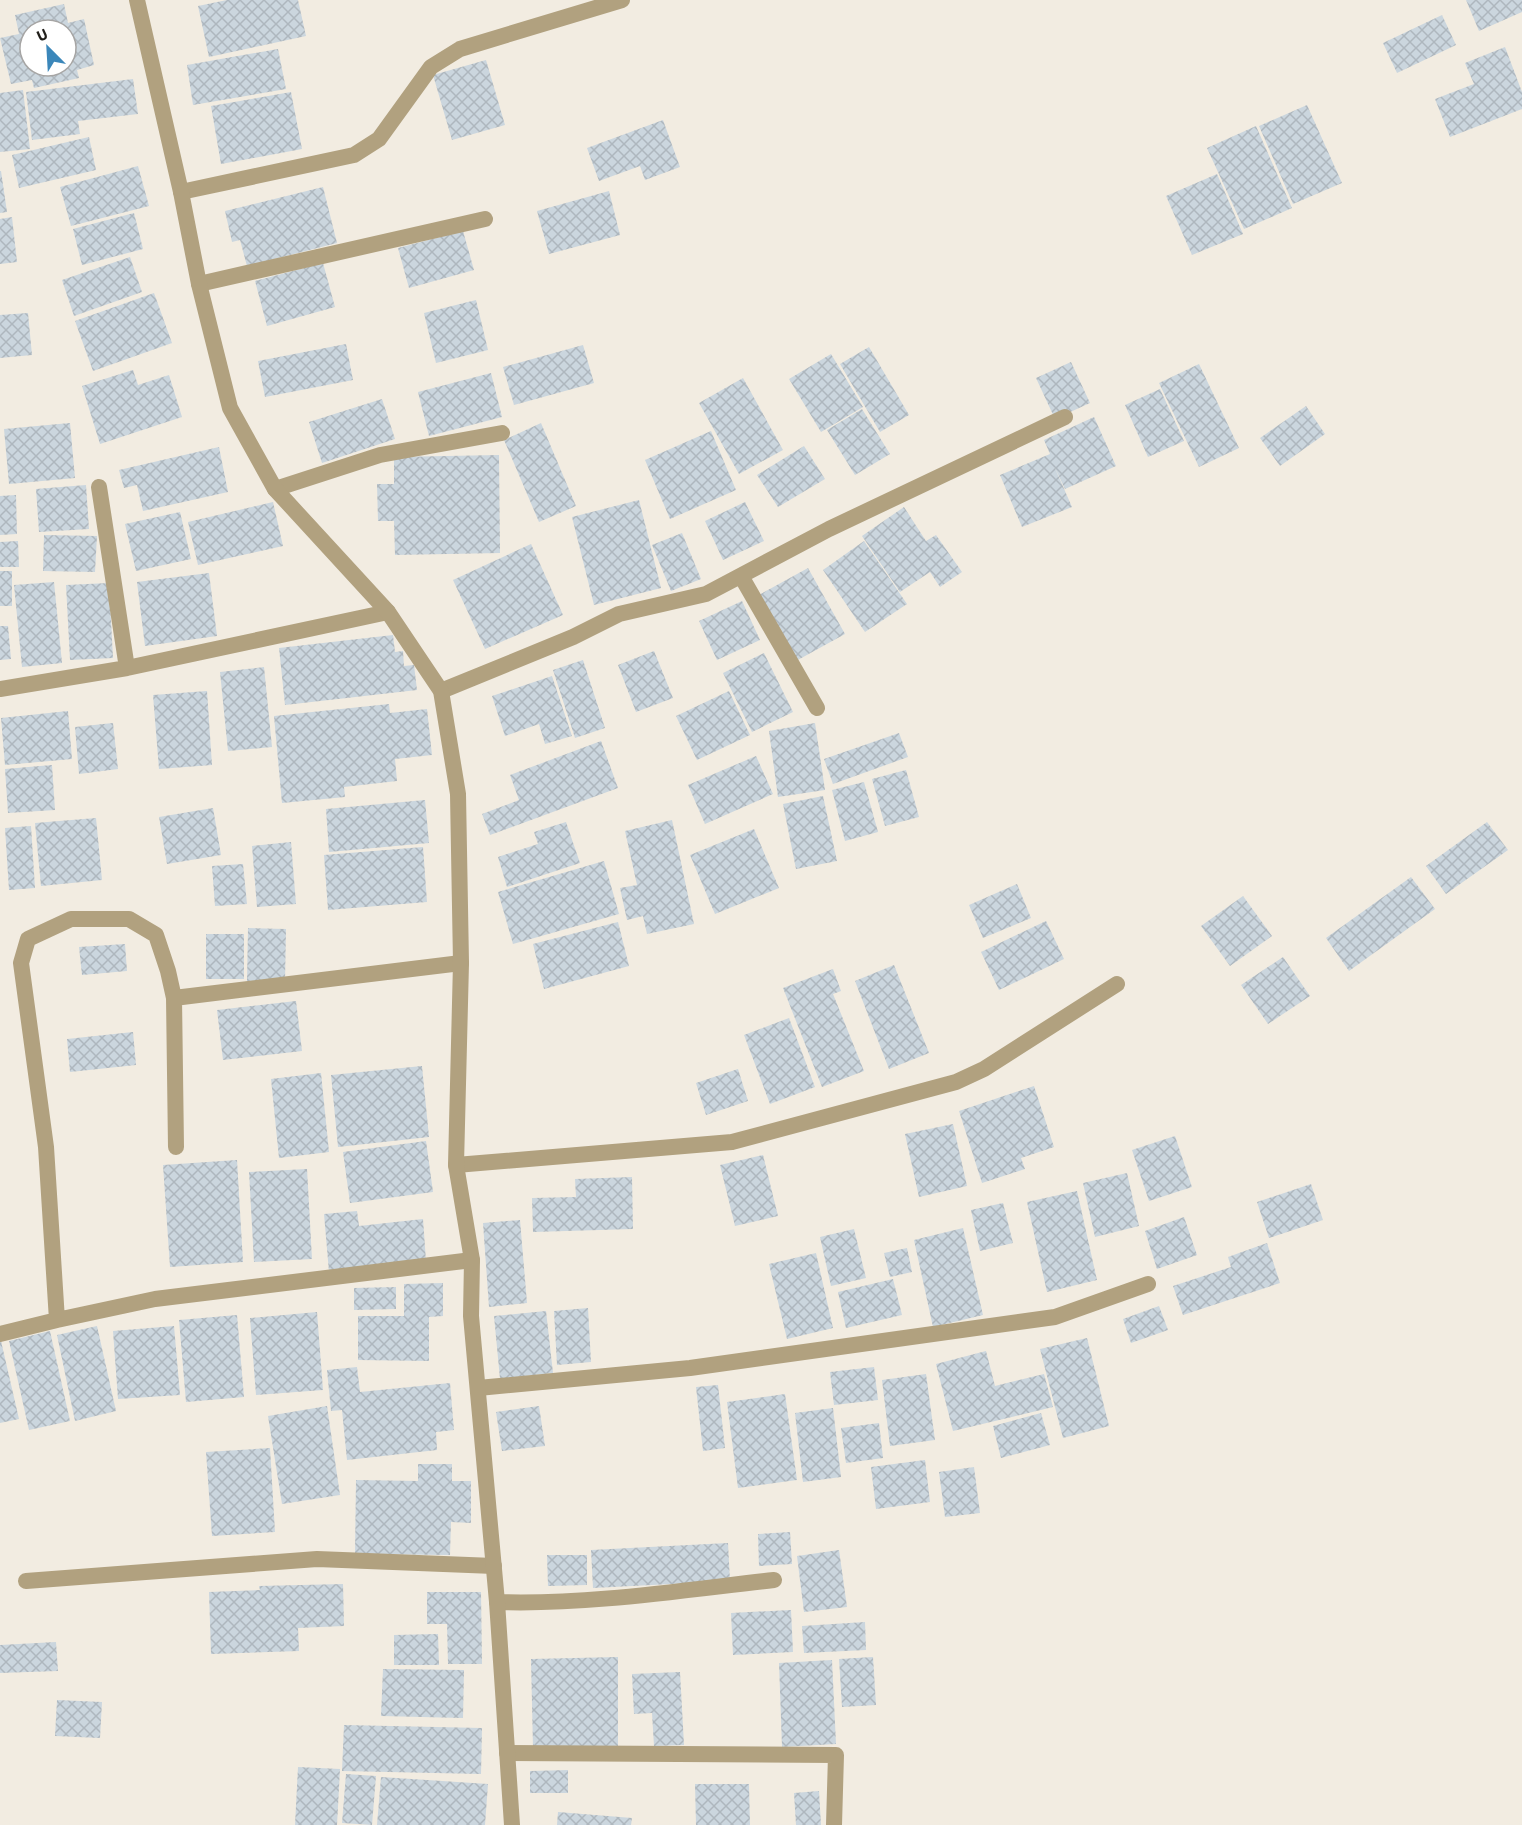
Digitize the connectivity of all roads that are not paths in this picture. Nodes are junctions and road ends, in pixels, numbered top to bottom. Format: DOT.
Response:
graph roads {
  1 [pos="137,0"];
  2 [pos="622,0"];
  3 [pos="181,192"];
  4 [pos="485,219"];
  5 [pos="199,284"];
  6 [pos="1065,417"];
  7 [pos="502,433"];
  8 [pos="99,487"];
  9 [pos="275,489"];
  10 [pos="741,576"];
  11 [pos="388,612"];
  12 [pos="127,668"];
  13 [pos="0,689"];
  14 [pos="441,691"];
  15 [pos="817,708"];
  16 [pos="461,963"];
  17 [pos="1117,984"];
  18 [pos="174,998"];
  19 [pos="176,1147"];
  20 [pos="456,1165"];
  21 [pos="471,1260"];
  22 [pos="1148,1284"];
  23 [pos="57,1320"];
  24 [pos="0,1334"];
  25 [pos="478,1388"];
  26 [pos="494,1566"];
  27 [pos="774,1580"];
  28 [pos="26,1581"];
  29 [pos="497,1602"];
  30 [pos="507,1754"];
  31 [pos="512,1825"];
  32 [pos="834,1825"];
  1 -- 3 [label="street"];
  2 -- 3 [label="street"];
  3 -- 5 [label="street"];
  4 -- 5 [label="street"];
  5 -- 9 [label="street"];
  6 -- 10 [label="street"];
  7 -- 9 [label="street"];
  8 -- 12 [label="street"];
  9 -- 11 [label="street"];
  10 -- 14 [label="street"];
  10 -- 15 [label="street"];
  11 -- 12 [label="street"];
  11 -- 14 [label="street"];
  12 -- 13 [label="street"];
  14 -- 16 [label="street"];
  16 -- 18 [label="street"];
  16 -- 20 [label="street"];
  17 -- 20 [label="street"];
  18 -- 19 [label="street"];
  18 -- 23 [label="street"];
  20 -- 21 [label="street"];
  21 -- 23 [label="street"];
  21 -- 25 [label="street"];
  22 -- 25 [label="street"];
  23 -- 24 [label="street"];
  25 -- 26 [label="street"];
  26 -- 28 [label="street"];
  26 -- 29 [label="street"];
  27 -- 29 [label="street"];
  29 -- 30 [label="street"];
  30 -- 31 [label="street"];
  30 -- 32 [label="street"];
}
